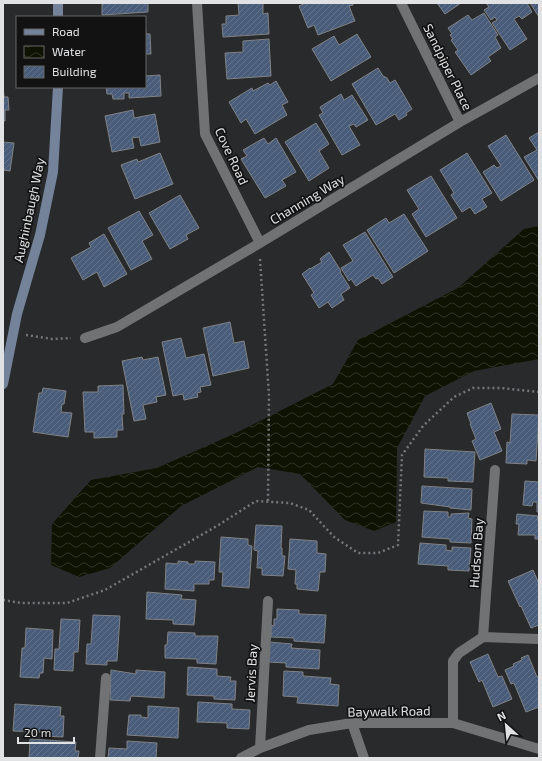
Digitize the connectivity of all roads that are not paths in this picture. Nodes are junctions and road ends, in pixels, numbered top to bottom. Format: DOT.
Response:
graph roads {
  1 [pos="58,3"];
  2 [pos="197,3"];
  3 [pos="401,3"];
  4 [pos="58,16"];
  5 [pos="539,78"];
  6 [pos="58,88"];
  7 [pos="460,122"];
  8 [pos="260,243"];
  9 [pos="85,338"];
  10 [pos="3,384"];
  11 [pos="496,470"];
  12 [pos="268,600"];
  13 [pos="483,637"];
  14 [pos="539,639"];
  15 [pos="106,678"];
  16 [pos="352,723"];
  17 [pos="453,723"];
  18 [pos="260,748"];
  19 [pos="539,749"];
  20 [pos="100,758"];
  21 [pos="241,758"];
  22 [pos="364,758"];
  1 -- 4 [label="main road"];
  2 -- 8 [label="street, Cove Road"];
  3 -- 7 [label="street, Sandpiper Place"];
  5 -- 7 [label="street, Channing Way"];
  6 -- 10 [label="main road, Aughinbaugh Way"];
  7 -- 8 [label="street, Channing Way"];
  8 -- 9 [label="street, Channing Way"];
  11 -- 13 [label="street, Hudson Bay"];
  12 -- 18 [label="street, Jervis Bay"];
  13 -- 14 [label="street"];
  13 -- 17 [label="street"];
  15 -- 20 [label="street"];
  16 -- 17 [label="street, Baywalk Road"];
  16 -- 18 [label="street, Baywalk Road"];
  16 -- 22 [label="street"];
  17 -- 19 [label="street, Baywalk Road"];
  18 -- 21 [label="street, Baywalk Road"];
}
